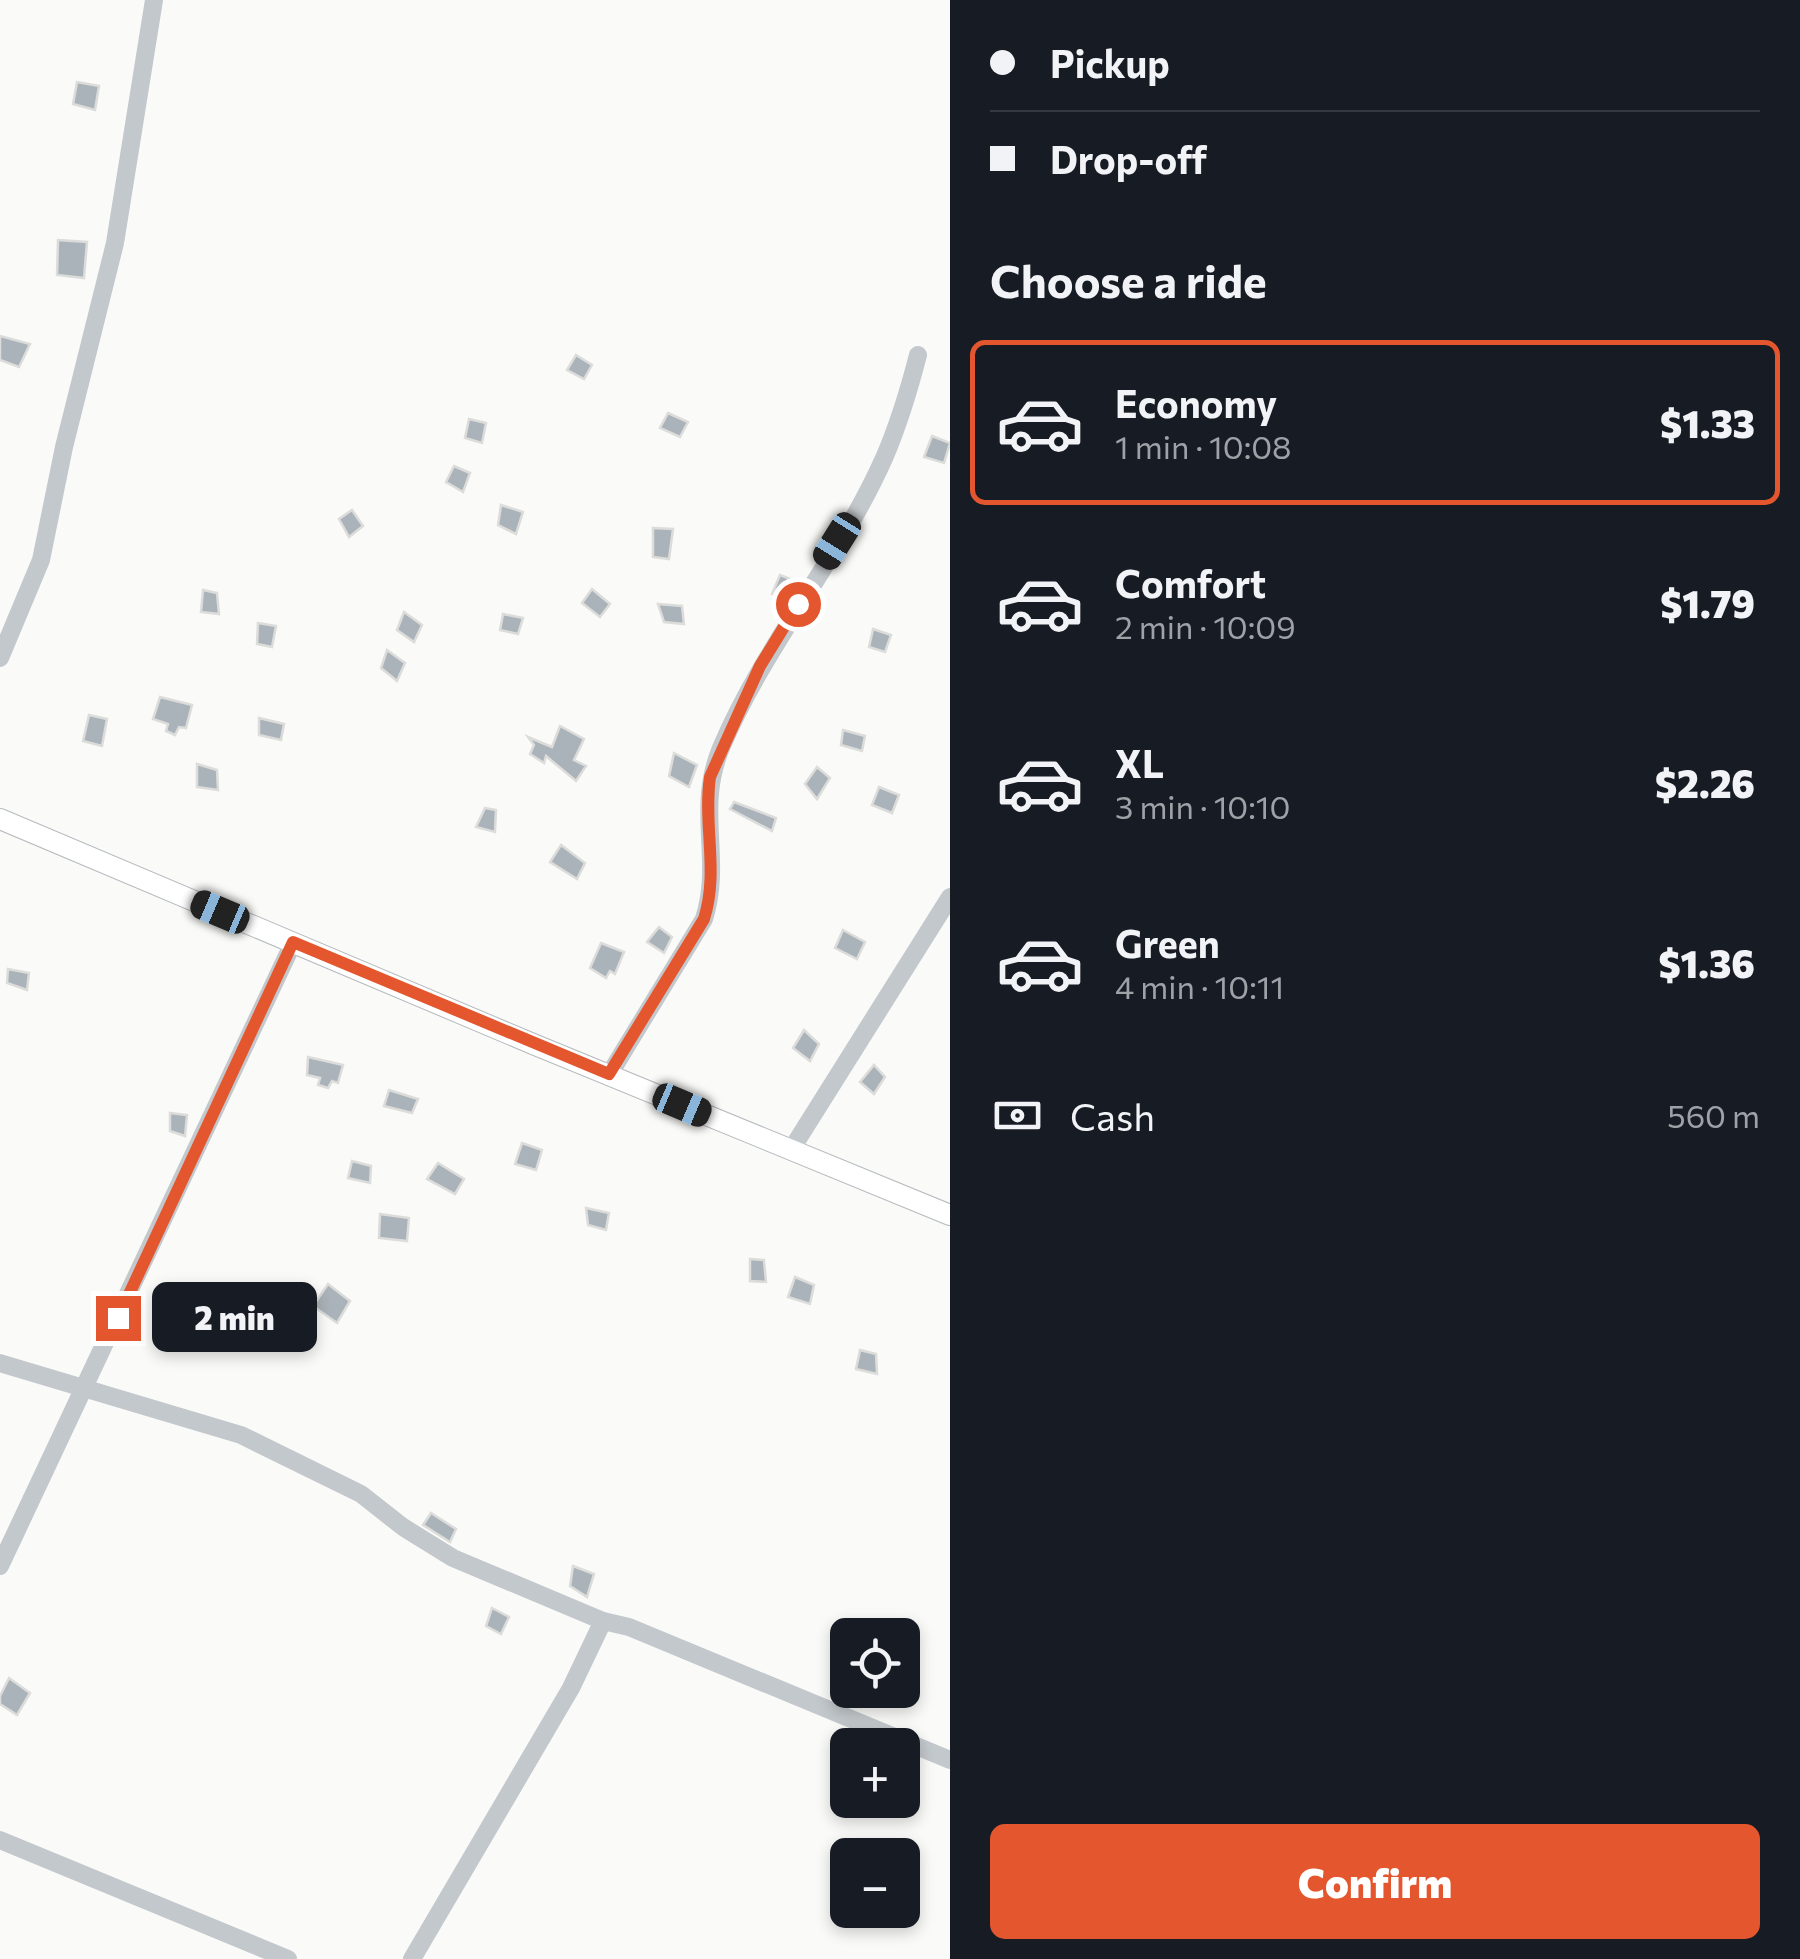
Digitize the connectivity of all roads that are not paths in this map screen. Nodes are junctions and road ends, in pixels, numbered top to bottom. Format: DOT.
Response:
graph roads {
  1 [pos="154,0"];
  2 [pos="918,355"];
  3 [pos="0,658"];
  4 [pos="0,819"];
  5 [pos="950,896"];
  6 [pos="293,942"];
  7 [pos="609,1074"];
  8 [pos="791,1150"];
  9 [pos="950,1215"];
  10 [pos="0,1364"];
  11 [pos="86,1387"];
  12 [pos="0,1566"];
  13 [pos="603,1621"];
  14 [pos="950,1760"];
  15 [pos="0,1840"];
  16 [pos="288,1959"];
  17 [pos="412,1959"];
  1 -- 3 [label="street"];
  2 -- 7 [label="street"];
  4 -- 6 [label="main road"];
  5 -- 8 [label="street"];
  6 -- 7 [label="main road"];
  6 -- 11 [label="street"];
  7 -- 8 [label="main road"];
  8 -- 9 [label="main road"];
  10 -- 11 [label="street"];
  11 -- 12 [label="street"];
  11 -- 13 [label="street"];
  13 -- 14 [label="street"];
  13 -- 17 [label="street"];
  15 -- 16 [label="street"];
}
